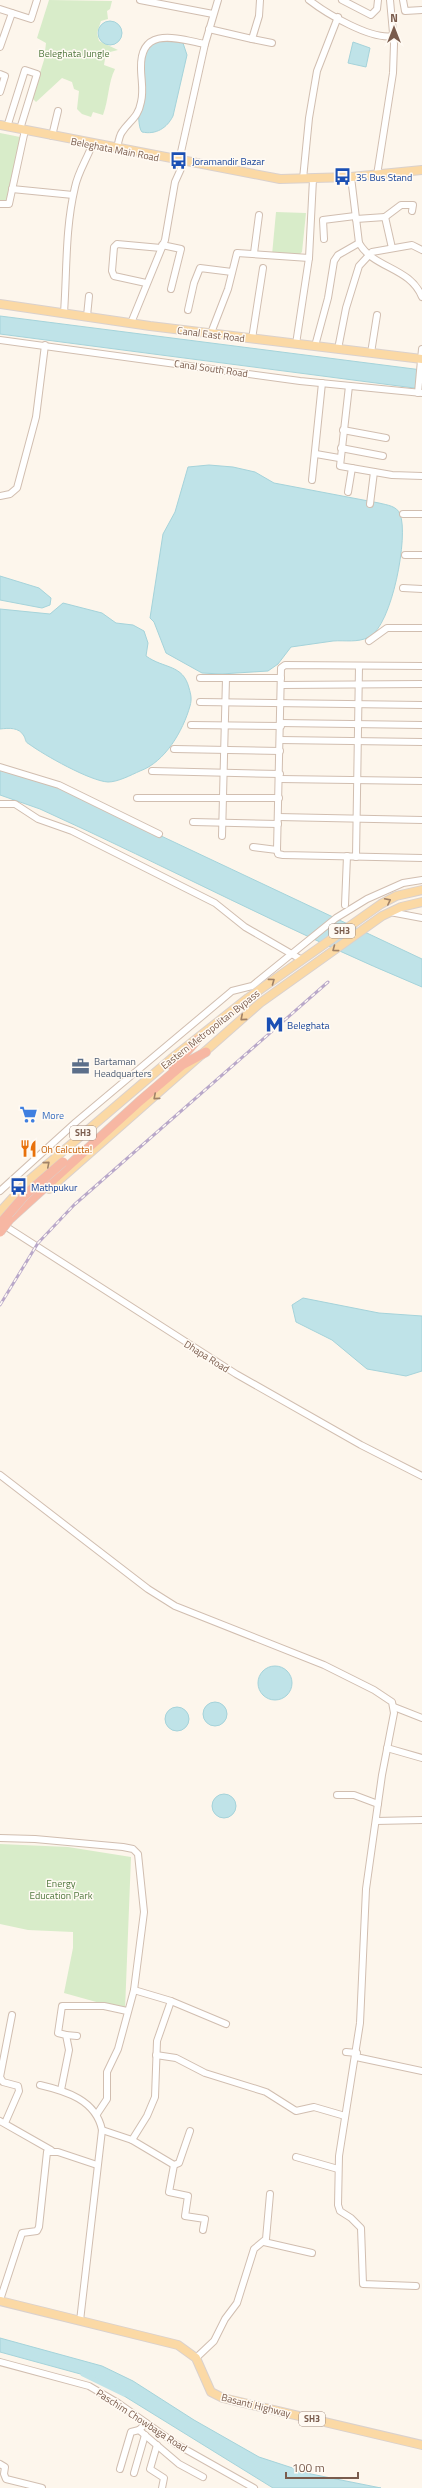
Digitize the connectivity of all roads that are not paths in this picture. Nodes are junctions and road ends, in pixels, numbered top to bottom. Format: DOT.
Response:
graph roads {
  1 [pos="37,0"];
  2 [pos="140,0"];
  3 [pos="218,0"];
  4 [pos="260,0"];
  5 [pos="342,0"];
  6 [pos="378,0"];
  7 [pos="390,0"];
  8 [pos="403,0"];
  9 [pos="312,1"];
  10 [pos="0,9"];
  11 [pos="422,10"];
  12 [pos="12,13"];
  13 [pos="213,14"];
  14 [pos="338,17"];
  15 [pos="209,29"];
  16 [pos="393,36"];
  17 [pos="252,39"];
  18 [pos="272,43"];
  19 [pos="205,44"];
  20 [pos="0,47"];
  21 [pos="4,74"];
  22 [pos="0,92"];
  23 [pos="58,111"];
  24 [pos="4,126"];
  25 [pos="22,130"];
  26 [pos="52,136"];
  27 [pos="92,145"];
  28 [pos="117,149"];
  29 [pos="181,161"];
  30 [pos="422,170"];
  31 [pos="377,175"];
  32 [pos="351,177"];
  33 [pos="303,179"];
  34 [pos="313,179"];
  35 [pos="12,189"];
  36 [pos="73,194"];
  37 [pos="0,204"];
  38 [pos="412,211"];
  39 [pos="259,215"];
  40 [pos="355,217"];
  41 [pos="385,217"];
  42 [pos="324,239"];
  43 [pos="359,243"];
  44 [pos="162,246"];
  45 [pos="392,248"];
  46 [pos="422,250"];
  47 [pos="254,253"];
  48 [pos="368,255"];
  49 [pos="309,258"];
  50 [pos="263,268"];
  51 [pos="232,272"];
  52 [pos="146,283"];
  53 [pos="170,290"];
  54 [pos="89,296"];
  55 [pos="422,297"];
  56 [pos="0,304"];
  57 [pos="188,310"];
  58 [pos="64,313"];
  59 [pos="377,315"];
  60 [pos="87,316"];
  61 [pos="131,323"];
  62 [pos="211,333"];
  63 [pos="252,339"];
  64 [pos="0,340"];
  65 [pos="296,344"];
  66 [pos="45,345"];
  67 [pos="315,346"];
  68 [pos="338,348"];
  69 [pos="422,349"];
  70 [pos="371,353"];
  71 [pos="421,360"];
  72 [pos="322,383"];
  73 [pos="349,386"];
  74 [pos="420,392"];
  75 [pos="343,430"];
  76 [pos="386,438"];
  77 [pos="341,448"];
  78 [pos="316,454"];
  79 [pos="383,456"];
  80 [pos="339,458"];
  81 [pos="352,468"];
  82 [pos="374,472"];
  83 [pos="422,476"];
  84 [pos="312,480"];
  85 [pos="348,492"];
  86 [pos="0,496"];
  87 [pos="370,504"];
  88 [pos="404,514"];
  89 [pos="422,514"];
  90 [pos="405,555"];
  91 [pos="422,555"];
  92 [pos="403,588"];
  93 [pos="422,588"];
  94 [pos="422,628"];
  95 [pos="369,641"];
  96 [pos="359,666"];
  97 [pos="422,666"];
  98 [pos="200,678"];
  99 [pos="226,678"];
  100 [pos="281,681"];
  101 [pos="359,684"];
  102 [pos="422,684"];
  103 [pos="200,702"];
  104 [pos="225,702"];
  105 [pos="280,703"];
  106 [pos="359,704"];
  107 [pos="422,705"];
  108 [pos="358,723"];
  109 [pos="281,724"];
  110 [pos="191,725"];
  111 [pos="225,725"];
  112 [pos="422,725"];
  113 [pos="280,740"];
  114 [pos="358,742"];
  115 [pos="422,742"];
  116 [pos="174,750"];
  117 [pos="224,750"];
  118 [pos="280,751"];
  119 [pos="0,767"];
  120 [pos="152,771"];
  121 [pos="224,774"];
  122 [pos="280,777"];
  123 [pos="357,780"];
  124 [pos="422,781"];
  125 [pos="223,797"];
  126 [pos="136,798"];
  127 [pos="279,798"];
  128 [pos="0,804"];
  129 [pos="356,818"];
  130 [pos="422,820"];
  131 [pos="278,821"];
  132 [pos="193,822"];
  133 [pos="222,822"];
  134 [pos="159,834"];
  135 [pos="222,836"];
  136 [pos="253,847"];
  137 [pos="277,850"];
  138 [pos="347,856"];
  139 [pos="356,857"];
  140 [pos="422,858"];
  141 [pos="422,880"];
  142 [pos="422,890"];
  143 [pos="422,902"];
  144 [pos="345,905"];
  145 [pos="388,912"];
  146 [pos="422,918"];
  147 [pos="292,955"];
  148 [pos="302,960"];
  149 [pos="197,1040"];
  150 [pos="206,1052"];
  151 [pos="67,1162"];
  152 [pos="0,1191"];
  153 [pos="0,1212"];
  154 [pos="2,1227"];
  155 [pos="0,1237"];
  156 [pos="0,1475"];
  157 [pos="422,1476"];
  158 [pos="394,1707"];
  159 [pos="422,1718"];
  160 [pos="386,1748"];
  161 [pos="422,1758"];
  162 [pos="337,1795"];
  163 [pos="378,1804"];
  164 [pos="422,1820"];
  165 [pos="376,1821"];
  166 [pos="0,1838"];
  167 [pos="134,1990"];
  168 [pos="171,2001"];
  169 [pos="127,2011"];
  170 [pos="12,2015"];
  171 [pos="226,2024"];
  172 [pos="66,2035"];
  173 [pos="77,2036"];
  174 [pos="346,2052"];
  175 [pos="156,2055"];
  176 [pos="356,2055"];
  177 [pos="422,2071"];
  178 [pos="40,2085"];
  179 [pos="61,2090"];
  180 [pos="97,2114"];
  181 [pos="345,2116"];
  182 [pos="3,2122"];
  183 [pos="102,2130"];
  184 [pos="190,2131"];
  185 [pos="132,2140"];
  186 [pos="51,2150"];
  187 [pos="296,2157"];
  188 [pos="97,2165"];
  189 [pos="174,2166"];
  190 [pos="338,2169"];
  191 [pos="270,2194"];
  192 [pos="203,2230"];
  193 [pos="264,2242"];
  194 [pos="312,2253"];
  195 [pos="416,2286"];
  196 [pos="0,2301"];
  197 [pos="80,2320"];
  198 [pos="196,2358"];
  199 [pos="0,2362"];
  200 [pos="146,2423"];
  201 [pos="138,2430"];
  202 [pos="145,2435"];
  203 [pos="156,2445"];
  204 [pos="422,2445"];
  205 [pos="0,2464"];
  206 [pos="120,2469"];
  207 [pos="134,2473"];
  208 [pos="203,2477"];
  209 [pos="26,2486"];
  210 [pos="42,2488"];
  211 [pos="162,2488"];
  212 [pos="254,2488"];
  1 -- 12 [label="street"];
  2 -- 13 [label="street"];
  3 -- 13 [label="street"];
  4 -- 17 [label="street"];
  5 -- 6 [label="street"];
  7 -- 16 [label="street"];
  8 -- 11 [label="street"];
  9 -- 14 [label="street"];
  10 -- 12 [label="street"];
  12 -- 20 [label="street"];
  13 -- 15 [label="street"];
  14 -- 16 [label="street"];
  14 -- 33 [label="street"];
  15 -- 17 [label="street"];
  15 -- 19 [label="street"];
  16 -- 31 [label="street"];
  17 -- 18 [label="street"];
  19 -- 28 [label="street"];
  19 -- 29 [label="street"];
  21 -- 22 [label="street"];
  23 -- 26 [label="street"];
  24 -- 25 [label="main road, Beleghata Main Road"];
  24 -- 25 [label="street"];
  25 -- 26 [label="main road, Beleghata Main Road"];
  25 -- 35 [label="street"];
  26 -- 27 [label="main road, Beleghata Main Road"];
  27 -- 28 [label="main road, Beleghata Main Road"];
  27 -- 36 [label="street"];
  28 -- 29 [label="main road, Beleghata Main Road"];
  29 -- 33 [label="main road, Beleghata Main Road"];
  29 -- 44 [label="street"];
  30 -- 31 [label="main road, Beleghata Main Road"];
  31 -- 32 [label="main road, Beleghata Main Road"];
  32 -- 34 [label="main road, Beleghata Main Road"];
  32 -- 40 [label="street"];
  33 -- 34 [label="main road, Beleghata Main Road"];
  34 -- 49 [label="street"];
  35 -- 36 [label="street"];
  35 -- 37 [label="street"];
  36 -- 58 [label="street"];
  38 -- 41 [label="street"];
  39 -- 47 [label="street"];
  40 -- 41 [label="street"];
  40 -- 42 [label="street"];
  40 -- 43 [label="street"];
  41 -- 45 [label="street"];
  43 -- 48 [label="street"];
  43 -- 67 [label="street"];
  44 -- 52 [label="street"];
  44 -- 52 [label="street"];
  44 -- 53 [label="street"];
  45 -- 46 [label="street"];
  45 -- 48 [label="street"];
  47 -- 49 [label="street"];
  47 -- 51 [label="street"];
  48 -- 55 [label="street"];
  48 -- 68 [label="street"];
  49 -- 65 [label="street"];
  50 -- 63 [label="street"];
  51 -- 57 [label="street"];
  51 -- 62 [label="street"];
  52 -- 61 [label="street"];
  54 -- 60 [label="street"];
  56 -- 58 [label="main road, Canal East Road"];
  58 -- 60 [label="main road, Canal East Road"];
  59 -- 70 [label="street"];
  60 -- 61 [label="main road, Canal East Road"];
  61 -- 62 [label="main road, Canal East Road"];
  62 -- 63 [label="main road, Canal East Road"];
  63 -- 65 [label="main road, Canal East Road"];
  64 -- 66 [label="street, Canal South Road"];
  65 -- 67 [label="main road, Canal East Road"];
  66 -- 72 [label="street, Canal South Road"];
  66 -- 86 [label="street"];
  67 -- 68 [label="main road, Canal East Road"];
  68 -- 70 [label="main road, Canal East Road"];
  69 -- 71 [label="street"];
  70 -- 71 [label="main road, Canal East Road"];
  71 -- 74 [label="street"];
  72 -- 73 [label="street, Canal South Road"];
  72 -- 78 [label="street"];
  73 -- 74 [label="street, Canal South Road"];
  73 -- 75 [label="street"];
  75 -- 76 [label="street"];
  75 -- 77 [label="street"];
  77 -- 79 [label="street"];
  77 -- 80 [label="street"];
  78 -- 80 [label="street"];
  78 -- 84 [label="street"];
  80 -- 81 [label="street"];
  81 -- 82 [label="street"];
  81 -- 85 [label="street"];
  82 -- 83 [label="street"];
  82 -- 87 [label="street"];
  88 -- 89 [label="street"];
  90 -- 91 [label="street"];
  92 -- 93 [label="street"];
  94 -- 95 [label="street"];
  96 -- 97 [label="street"];
  96 -- 100 [label="street"];
  96 -- 101 [label="street"];
  98 -- 99 [label="street"];
  99 -- 100 [label="street"];
  99 -- 104 [label="street"];
  100 -- 101 [label="street"];
  100 -- 105 [label="street"];
  101 -- 102 [label="street"];
  101 -- 106 [label="street"];
  103 -- 104 [label="street"];
  104 -- 105 [label="street"];
  104 -- 111 [label="street"];
  105 -- 106 [label="street"];
  105 -- 109 [label="street"];
  106 -- 107 [label="street"];
  106 -- 108 [label="street"];
  108 -- 109 [label="street"];
  108 -- 112 [label="street"];
  108 -- 114 [label="street"];
  109 -- 111 [label="street"];
  109 -- 113 [label="street"];
  110 -- 111 [label="street"];
  111 -- 117 [label="street"];
  113 -- 114 [label="street"];
  113 -- 118 [label="street"];
  114 -- 115 [label="street"];
  114 -- 123 [label="street"];
  116 -- 117 [label="street"];
  117 -- 118 [label="street"];
  117 -- 121 [label="street"];
  118 -- 122 [label="street"];
  119 -- 134 [label="street"];
  120 -- 121 [label="street"];
  121 -- 122 [label="street"];
  121 -- 125 [label="street"];
  122 -- 123 [label="street"];
  122 -- 127 [label="street"];
  123 -- 124 [label="street"];
  123 -- 129 [label="street"];
  125 -- 126 [label="street"];
  125 -- 127 [label="street"];
  125 -- 133 [label="street"];
  127 -- 131 [label="street"];
  128 -- 147 [label="street"];
  129 -- 130 [label="street"];
  129 -- 131 [label="street"];
  129 -- 139 [label="street"];
  131 -- 133 [label="street"];
  131 -- 137 [label="street"];
  132 -- 133 [label="street"];
  133 -- 135 [label="street"];
  136 -- 137 [label="street"];
  137 -- 138 [label="street"];
  138 -- 139 [label="street"];
  138 -- 144 [label="street"];
  139 -- 140 [label="street"];
  141 -- 147 [label="street"];
  148 -- 142 [label="main road, Eastern Metropolitan Bypass / SH3, one-way"];
  143 -- 145 [label="main road, SH3"];
  145 -- 146 [label="street"];
  145 -- 150 [label="main road, Eastern Metropolitan Bypass / SH3, one-way"];
  147 -- 148 [label="street"];
  147 -- 152 [label="street"];
  149 -- 148 [label="main road, Eastern Metropolitan Bypass / SH3, one-way"];
  149 -- 151 [label="highway"];
  153 -- 149 [label="main road, Eastern Metropolitan Bypass / SH3, one-way"];
  150 -- 151 [label="highway"];
  150 -- 154 [label="main road, Eastern Metropolitan Bypass / SH3, one-way"];
  151 -- 154 [label="highway, bridge"];
  153 -- 154 [label="street"];
  154 -- 155 [label="main road, SH3"];
  154 -- 157 [label="street, Dhapa Road"];
  156 -- 158 [label="street"];
  158 -- 159 [label="street"];
  158 -- 160 [label="street"];
  160 -- 161 [label="street"];
  160 -- 163 [label="street"];
  162 -- 163 [label="street"];
  163 -- 165 [label="street"];
  164 -- 165 [label="street"];
  165 -- 176 [label="street"];
  166 -- 167 [label="street"];
  167 -- 168 [label="street"];
  167 -- 169 [label="street"];
  168 -- 171 [label="street"];
  168 -- 175 [label="street"];
  169 -- 172 [label="street"];
  169 -- 180 [label="street"];
  170 -- 182 [label="street"];
  172 -- 173 [label="street"];
  172 -- 179 [label="street"];
  174 -- 176 [label="street"];
  175 -- 181 [label="street"];
  175 -- 185 [label="street"];
  176 -- 177 [label="street"];
  176 -- 181 [label="street"];
  178 -- 179 [label="street"];
  179 -- 180 [label="street"];
  180 -- 183 [label="street"];
  181 -- 190 [label="street"];
  182 -- 186 [label="street"];
  183 -- 185 [label="street"];
  183 -- 188 [label="street"];
  184 -- 189 [label="street"];
  185 -- 189 [label="street"];
  186 -- 188 [label="street"];
  186 -- 196 [label="street"];
  187 -- 190 [label="street"];
  188 -- 197 [label="street"];
  189 -- 192 [label="street"];
  190 -- 195 [label="street"];
  191 -- 193 [label="street"];
  193 -- 194 [label="street"];
  193 -- 198 [label="street"];
  196 -- 197 [label="main road"];
  197 -- 198 [label="main road"];
  198 -- 204 [label="main road, Basanti Highway / SH3"];
  199 -- 200 [label="street, Paschim Chowbaga Road"];
  200 -- 201 [label="street"];
  200 -- 212 [label="street, Paschim Chowbaga Road"];
  201 -- 202 [label="street"];
  201 -- 206 [label="street"];
  202 -- 203 [label="street"];
  202 -- 207 [label="street"];
  203 -- 208 [label="street"];
  203 -- 211 [label="street"];
  205 -- 209 [label="street"];
  209 -- 210 [label="street"];
}
